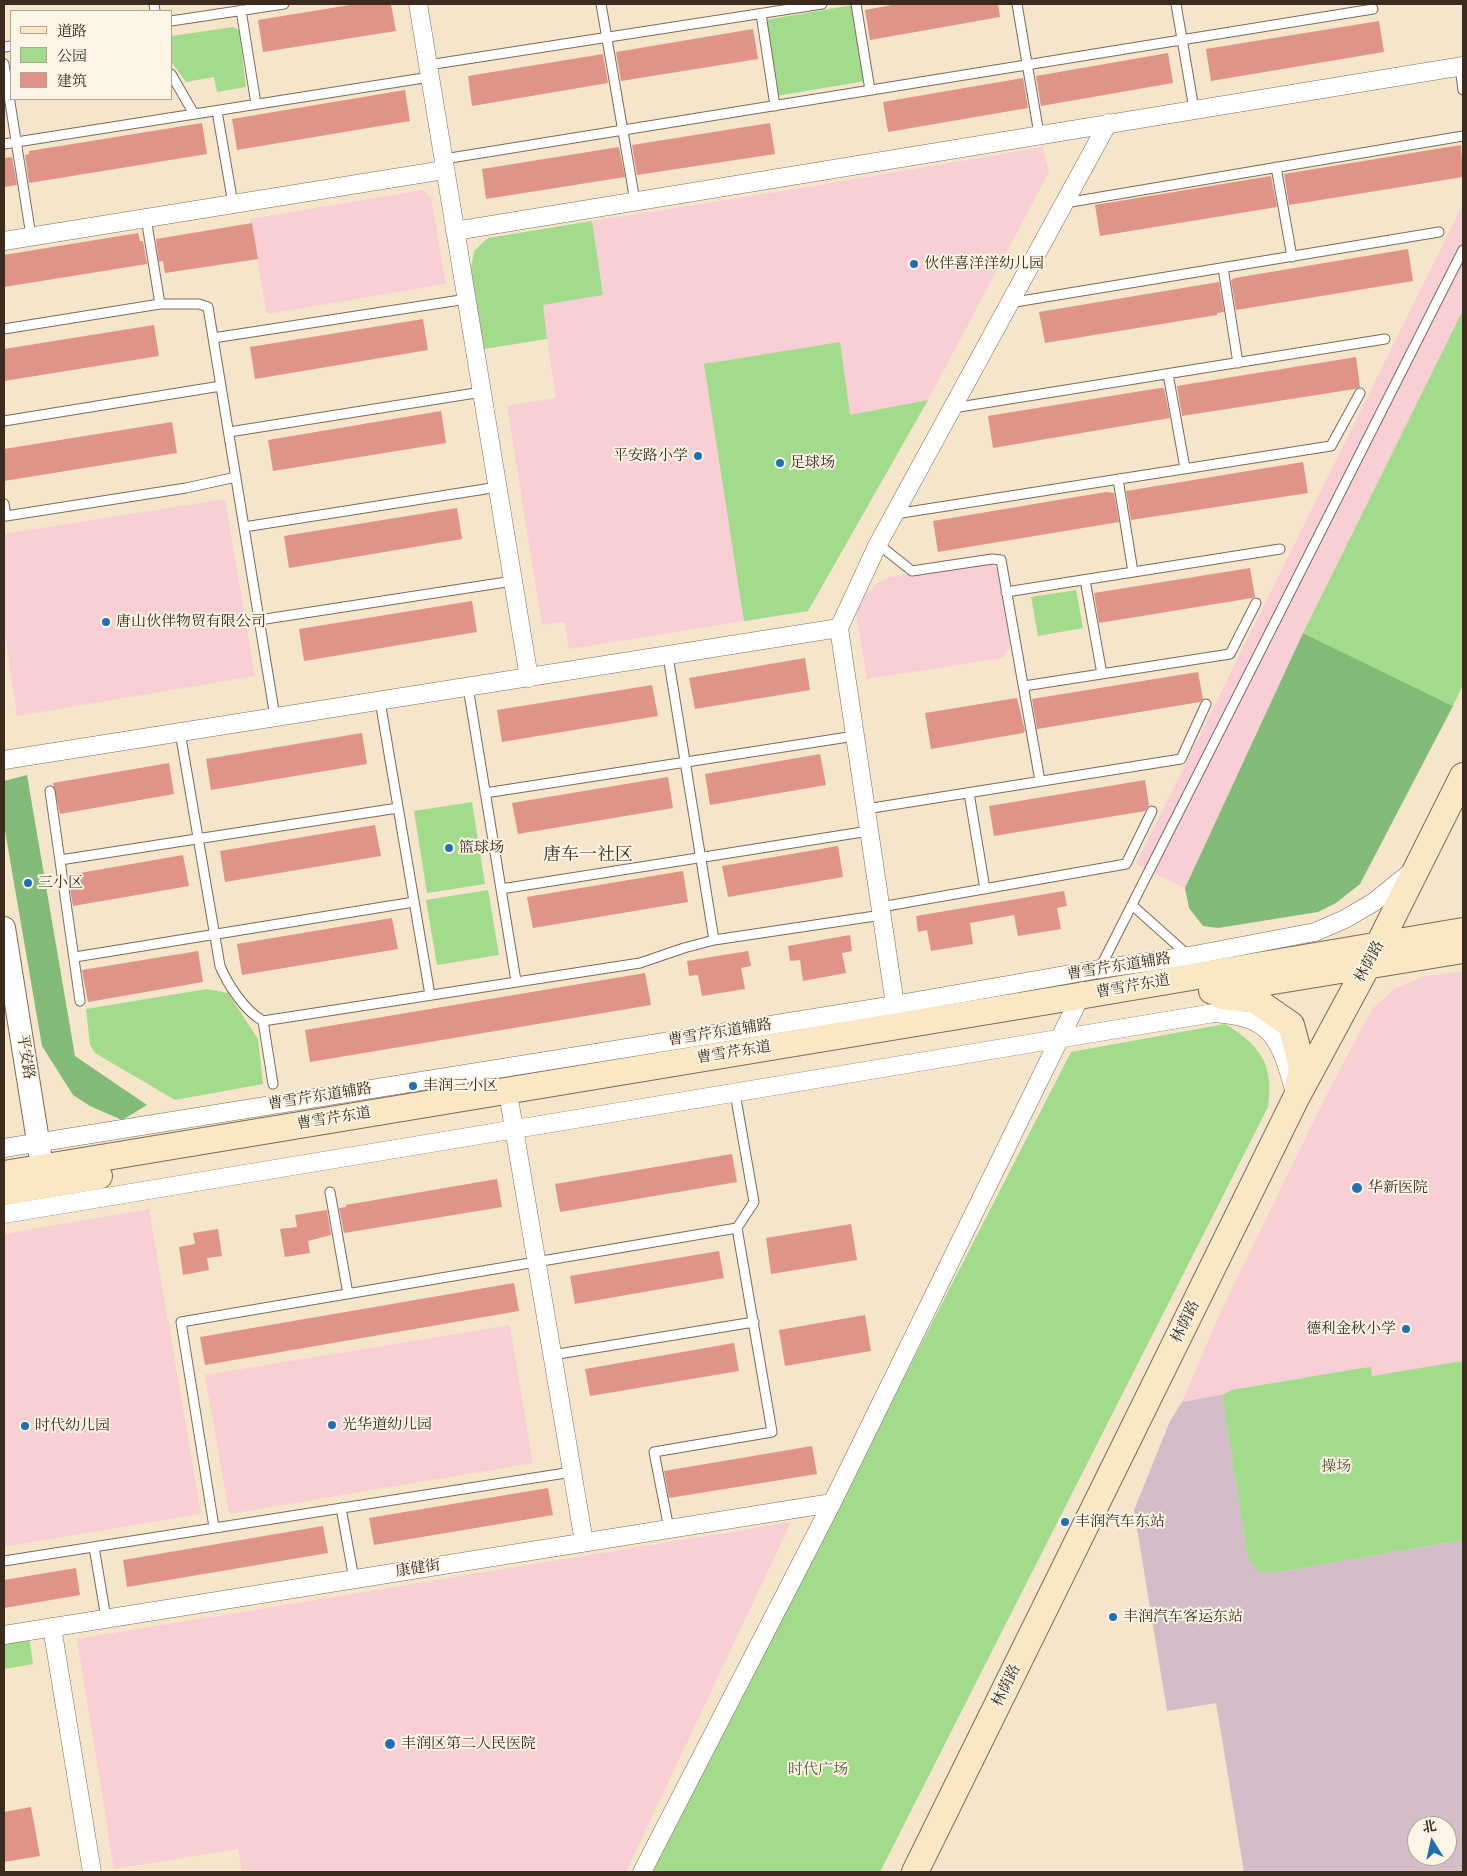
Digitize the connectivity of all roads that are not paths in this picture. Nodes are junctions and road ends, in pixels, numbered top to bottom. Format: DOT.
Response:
graph roads {
  1 [pos="284,4"];
  2 [pos="418,4"];
  3 [pos="601,4"];
  4 [pos="822,4"];
  5 [pos="856,4"];
  6 [pos="1017,4"];
  7 [pos="1177,4"];
  8 [pos="806,5"];
  9 [pos="1373,9"];
  10 [pos="241,10"];
  11 [pos="761,14"];
  12 [pos="172,21"];
  13 [pos="607,38"];
  14 [pos="1182,40"];
  15 [pos="4,64"];
  16 [pos="1027,65"];
  17 [pos="1461,67"];
  18 [pos="429,71"];
  19 [pos="172,76"];
  20 [pos="870,90"];
  21 [pos="1463,90"];
  22 [pos="256,104"];
  23 [pos="774,106"];
  24 [pos="1194,109"];
  25 [pos="217,111"];
  26 [pos="194,114"];
  27 [pos="1108,123"];
  28 [pos="623,130"];
  29 [pos="1039,134"];
  30 [pos="1463,136"];
  31 [pos="16,142"];
  32 [pos="4,144"];
  33 [pos="444,165"];
  34 [pos="1276,167"];
  35 [pos="635,201"];
  36 [pos="1065,203"];
  37 [pos="233,204"];
  38 [pos="146,218"];
  39 [pos="455,231"];
  40 [pos="1439,232"];
  41 [pos="31,236"];
  42 [pos="4,241"];
  43 [pos="1463,250"];
  44 [pos="1292,257"];
  45 [pos="1222,268"];
  46 [pos="467,299"];
  47 [pos="160,304"];
  48 [pos="1009,304"];
  49 [pos="4,329"];
  50 [pos="213,338"];
  51 [pos="1385,339"];
  52 [pos="1238,362"];
  53 [pos="1168,374"];
  54 [pos="221,386"];
  55 [pos="482,392"];
  56 [pos="1360,393"];
  57 [pos="952,408"];
  58 [pos="4,421"];
  59 [pos="229,432"];
  60 [pos="1185,468"];
  61 [pos="236,477"];
  62 [pos="1118,479"];
  63 [pos="498,487"];
  64 [pos="4,504"];
  65 [pos="895,514"];
  66 [pos="244,527"];
  67 [pos="878,544"];
  68 [pos="1280,549"];
  69 [pos="1133,572"];
  70 [pos="1085,580"];
  71 [pos="513,581"];
  72 [pos="1006,592"];
  73 [pos="1256,603"];
  74 [pos="259,620"];
  75 [pos="839,628"];
  76 [pos="668,656"];
  77 [pos="1102,674"];
  78 [pos="530,678"];
  79 [pos="1024,686"];
  80 [pos="468,687"];
  81 [pos="380,701"];
  82 [pos="1206,704"];
  83 [pos="275,717"];
  84 [pos="180,732"];
  85 [pos="856,736"];
  86 [pos="4,760"];
  87 [pos="686,762"];
  88 [pos="1463,776"];
  89 [pos="1040,781"];
  90 [pos="50,790"];
  91 [pos="969,793"];
  92 [pos="485,794"];
  93 [pos="398,808"];
  94 [pos="866,809"];
  95 [pos="1152,811"];
  96 [pos="870,831"];
  97 [pos="198,839"];
  98 [pos="701,857"];
  99 [pos="60,860"];
  100 [pos="1417,868"];
  101 [pos="501,889"];
  102 [pos="985,889"];
  103 [pos="414,902"];
  104 [pos="1132,905"];
  105 [pos="881,911"];
  106 [pos="4,928"];
  107 [pos="1463,930"];
  108 [pos="215,934"];
  109 [pos="714,940"];
  110 [pos="1463,950"];
  111 [pos="1374,954"];
  112 [pos="1189,956"];
  113 [pos="75,957"];
  114 [pos="1100,968"];
  115 [pos="516,981"];
  116 [pos="1204,993"];
  117 [pos="430,995"];
  118 [pos="80,1001"];
  119 [pos="895,1005"];
  120 [pos="1074,1006"];
  121 [pos="263,1021"];
  122 [pos="1057,1039"];
  123 [pos="272,1084"];
  124 [pos="735,1093"];
  125 [pos="1296,1098"];
  126 [pos="510,1105"];
  127 [pos="514,1130"];
  128 [pos="4,1148"];
  129 [pos="4,1174"];
  130 [pos="44,1176"];
  131 [pos="4,1192"];
  132 [pos="330,1192"];
  133 [pos="4,1214"];
  134 [pos="737,1228"];
  135 [pos="536,1261"];
  136 [pos="348,1294"];
  137 [pos="754,1322"];
  138 [pos="552,1355"];
  139 [pos="572,1472"];
  140 [pos="832,1503"];
  141 [pos="341,1508"];
  142 [pos="214,1527"];
  143 [pos="669,1529"];
  144 [pos="584,1542"];
  145 [pos="94,1547"];
  146 [pos="4,1561"];
  147 [pos="354,1579"];
  148 [pos="106,1618"];
  149 [pos="52,1627"];
  150 [pos="4,1635"];
  151 [pos="92,1872"];
  152 [pos="642,1872"];
  153 [pos="915,1872"];
  1 -- 10 [label="lane"];
  2 -- 18 [label="street"];
  3 -- 13 [label="lane"];
  4 -- 8 [label="lane"];
  5 -- 20 [label="lane"];
  6 -- 16 [label="lane"];
  7 -- 14 [label="lane"];
  8 -- 11 [label="lane"];
  9 -- 14 [label="lane"];
  10 -- 12 [label="lane"];
  10 -- 22 [label="lane"];
  11 -- 13 [label="lane"];
  11 -- 23 [label="lane"];
  13 -- 18 [label="lane"];
  13 -- 28 [label="lane"];
  14 -- 16 [label="lane"];
  14 -- 24 [label="lane"];
  15 -- 31 [label="lane"];
  16 -- 20 [label="lane"];
  16 -- 29 [label="lane"];
  17 -- 21 [label="lane"];
  17 -- 24 [label="street"];
  18 -- 22 [label="lane"];
  18 -- 33 [label="street"];
  19 -- 26 [label="lane"];
  20 -- 23 [label="lane"];
  22 -- 25 [label="lane"];
  23 -- 28 [label="lane"];
  24 -- 27 [label="street"];
  25 -- 26 [label="lane"];
  25 -- 37 [label="lane"];
  26 -- 31 [label="lane"];
  27 -- 29 [label="street"];
  27 -- 36 [label="street"];
  28 -- 33 [label="lane"];
  28 -- 35 [label="lane"];
  29 -- 35 [label="street"];
  30 -- 34 [label="lane"];
  31 -- 32 [label="lane"];
  31 -- 41 [label="lane"];
  33 -- 37 [label="street"];
  33 -- 39 [label="street"];
  34 -- 36 [label="lane"];
  34 -- 44 [label="lane"];
  35 -- 39 [label="street"];
  36 -- 48 [label="street"];
  37 -- 38 [label="street"];
  38 -- 41 [label="street"];
  38 -- 47 [label="lane"];
  39 -- 46 [label="street"];
  40 -- 44 [label="lane"];
  41 -- 42 [label="street"];
  43 -- 104 [label="lane"];
  44 -- 45 [label="lane"];
  45 -- 48 [label="lane"];
  45 -- 52 [label="lane"];
  46 -- 50 [label="lane"];
  46 -- 55 [label="street"];
  47 -- 49 [label="lane"];
  47 -- 50 [label="lane"];
  48 -- 57 [label="street"];
  50 -- 54 [label="lane"];
  51 -- 52 [label="lane"];
  52 -- 53 [label="lane"];
  53 -- 57 [label="lane"];
  53 -- 60 [label="lane"];
  54 -- 58 [label="lane"];
  54 -- 59 [label="lane"];
  55 -- 59 [label="lane"];
  55 -- 63 [label="street"];
  56 -- 60 [label="lane"];
  57 -- 65 [label="street"];
  59 -- 61 [label="lane"];
  60 -- 62 [label="lane"];
  61 -- 64 [label="lane"];
  61 -- 66 [label="lane"];
  62 -- 65 [label="lane"];
  62 -- 69 [label="lane"];
  63 -- 66 [label="lane"];
  63 -- 71 [label="street"];
  65 -- 67 [label="street"];
  66 -- 74 [label="lane"];
  67 -- 72 [label="lane"];
  67 -- 75 [label="street"];
  68 -- 69 [label="lane"];
  69 -- 70 [label="lane"];
  70 -- 72 [label="lane"];
  70 -- 77 [label="lane"];
  71 -- 74 [label="lane"];
  71 -- 78 [label="street"];
  72 -- 79 [label="lane"];
  73 -- 77 [label="lane"];
  74 -- 83 [label="lane"];
  75 -- 76 [label="street"];
  75 -- 85 [label="street"];
  76 -- 78 [label="street"];
  76 -- 87 [label="lane"];
  77 -- 79 [label="lane"];
  78 -- 80 [label="street"];
  79 -- 89 [label="lane"];
  80 -- 81 [label="street"];
  80 -- 92 [label="lane"];
  81 -- 83 [label="street"];
  81 -- 93 [label="lane"];
  82 -- 89 [label="lane"];
  83 -- 84 [label="street"];
  84 -- 86 [label="street"];
  84 -- 97 [label="lane"];
  85 -- 87 [label="lane"];
  85 -- 94 [label="street"];
  87 -- 92 [label="lane"];
  87 -- 98 [label="lane"];
  88 -- 100 [label="main road, 林荫路"];
  89 -- 91 [label="lane"];
  90 -- 99 [label="lane"];
  91 -- 94 [label="lane"];
  91 -- 102 [label="lane"];
  92 -- 101 [label="lane"];
  93 -- 97 [label="lane"];
  93 -- 103 [label="lane"];
  94 -- 96 [label="street"];
  95 -- 102 [label="lane"];
  96 -- 98 [label="lane"];
  96 -- 105 [label="street"];
  97 -- 99 [label="lane"];
  97 -- 108 [label="lane"];
  98 -- 101 [label="lane"];
  98 -- 109 [label="lane"];
  99 -- 113 [label="lane"];
  100 -- 111 [label="main road, 林荫路"];
  100 -- 112 [label="street, 曹雪芹东道辅路"];
  101 -- 115 [label="lane"];
  102 -- 105 [label="lane"];
  103 -- 108 [label="lane"];
  103 -- 117 [label="lane"];
  104 -- 112 [label="lane"];
  104 -- 114 [label="lane"];
  105 -- 109 [label="lane"];
  105 -- 119 [label="street"];
  106 -- 130 [label="street, 平安路"];
  107 -- 111 [label="main road, 曹雪芹东道"];
  108 -- 113 [label="lane"];
  108 -- 121 [label="lane"];
  109 -- 115 [label="lane"];
  110 -- 111 [label="main road, 曹雪芹东道"];
  111 -- 116 [label="main road, 曹雪芹东道"];
  111 -- 120 [label="main road, 曹雪芹东道"];
  111 -- 125 [label="main road, 林荫路"];
  112 -- 114 [label="street, 曹雪芹东道辅路"];
  113 -- 118 [label="lane"];
  114 -- 119 [label="street, 曹雪芹东道辅路"];
  114 -- 120 [label="street"];
  115 -- 117 [label="lane"];
  116 -- 120 [label="main road, 曹雪芹东道"];
  116 -- 125 [label="main road"];
  117 -- 121 [label="lane"];
  119 -- 130 [label="street, 曹雪芹东道辅路"];
  120 -- 122 [label="street"];
  120 -- 126 [label="main road, 曹雪芹东道"];
  120 -- 130 [label="main road, 曹雪芹东道"];
  121 -- 123 [label="lane"];
  122 -- 124 [label="street, 曹雪芹东道辅路"];
  122 -- 125 [label="street, 曹雪芹东道辅路"];
  122 -- 140 [label="street"];
  124 -- 127 [label="street, 曹雪芹东道辅路"];
  124 -- 134 [label="lane"];
  125 -- 153 [label="main road, 林荫路"];
  126 -- 127 [label="street"];
  126 -- 130 [label="main road, 曹雪芹东道"];
  127 -- 130 [label="street, 曹雪芹东道辅路"];
  127 -- 135 [label="street"];
  128 -- 130 [label="street, 曹雪芹东道辅路"];
  129 -- 130 [label="main road, 曹雪芹东道"];
  130 -- 131 [label="main road, 曹雪芹东道"];
  130 -- 133 [label="street, 曹雪芹东道辅路"];
  132 -- 136 [label="lane"];
  134 -- 135 [label="lane"];
  134 -- 137 [label="lane"];
  135 -- 136 [label="lane"];
  135 -- 138 [label="street"];
  136 -- 142 [label="lane"];
  137 -- 138 [label="lane"];
  137 -- 143 [label="lane"];
  138 -- 139 [label="street"];
  139 -- 141 [label="lane"];
  139 -- 144 [label="street"];
  140 -- 143 [label="street, 康健街"];
  140 -- 152 [label="street"];
  141 -- 142 [label="lane"];
  141 -- 147 [label="lane"];
  142 -- 145 [label="lane"];
  143 -- 144 [label="street, 康健街"];
  144 -- 147 [label="street, 康健街"];
  145 -- 146 [label="lane"];
  145 -- 148 [label="lane"];
  147 -- 148 [label="street, 康健街"];
  148 -- 149 [label="street, 康健街"];
  149 -- 150 [label="street, 康健街"];
  149 -- 151 [label="street"];
}
